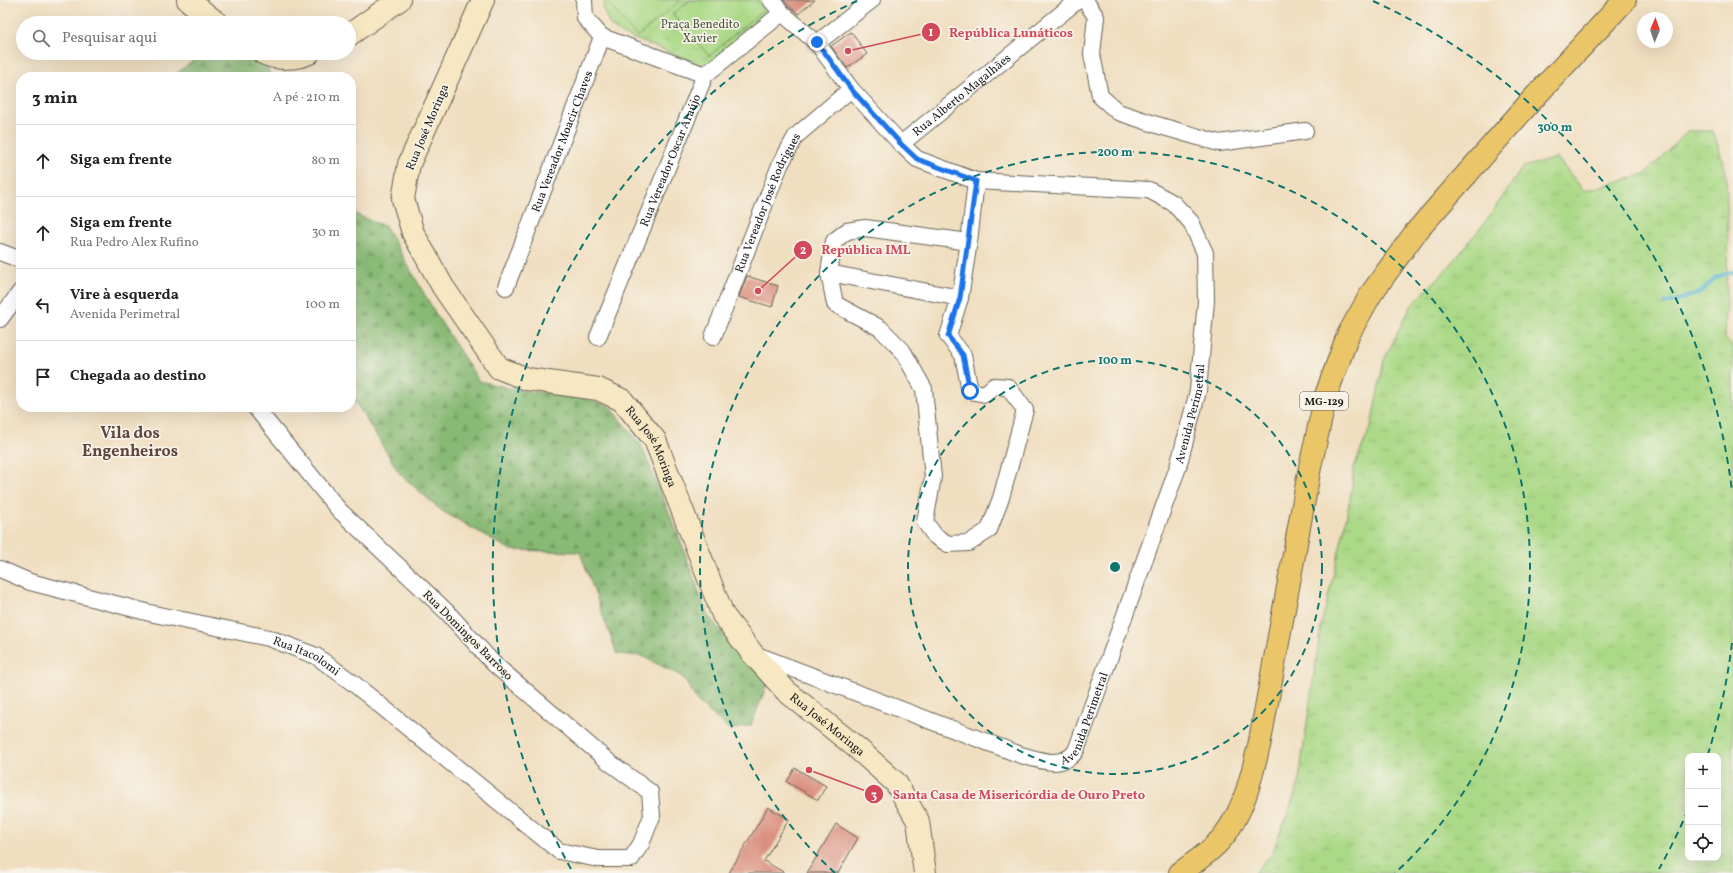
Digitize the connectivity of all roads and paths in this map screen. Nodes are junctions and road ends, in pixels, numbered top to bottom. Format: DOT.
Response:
graph roads {
  1 [pos="188,0"];
  2 [pos="399,0"];
  3 [pos="483,0"];
  4 [pos="584,0"];
  5 [pos="771,0"];
  6 [pos="872,0"];
  7 [pos="1078,0"];
  8 [pos="1085,0"];
  9 [pos="1625,0"];
  10 [pos="782,13"];
  11 [pos="208,16"];
  12 [pos="356,30"];
  13 [pos="602,37"];
  14 [pos="817,42"];
  15 [pos="705,75"];
  16 [pos="851,89"];
  17 [pos="1305,131"];
  18 [pos="901,144"];
  19 [pos="976,181"];
  20 [pos="969,242"];
  21 [pos="0,252"];
  22 [pos="16,258"];
  23 [pos="829,273"];
  24 [pos="506,287"];
  25 [pos="16,297"];
  26 [pos="960,298"];
  27 [pos="0,318"];
  28 [pos="598,337"];
  29 [pos="714,337"];
  30 [pos="259,412"];
  31 [pos="0,569"];
  32 [pos="752,653"];
  33 [pos="559,850"];
  34 [pos="926,873"];
  35 [pos="1180,873"];
  1 -- 11 [label="street"];
  2 -- 12 [label="street"];
  3 -- 32 [label="street, Rua José Moringa"];
  4 -- 13 [label="street"];
  5 -- 10 [label="street, Avenida Perimetral"];
  6 -- 14 [label="street"];
  7 -- 18 [label="street, Rua Alberto Magalhães"];
  8 -- 17 [label="street"];
  9 -- 35 [label="main road, MG-129"];
  10 -- 14 [label="street, Avenida Perimetral"];
  10 -- 15 [label="street, Rua Vereador Oscar Araújo"];
  13 -- 15 [label="street"];
  13 -- 24 [label="street, Rua Vereador Moacir Chaves"];
  14 -- 16 [label="street, Avenida Perimetral"];
  15 -- 28 [label="street, Rua Vereador Oscar Araújo"];
  16 -- 18 [label="street, Avenida Perimetral"];
  16 -- 29 [label="street, Rua Vereador José Rodrigues"];
  18 -- 19 [label="street, Avenida Perimetral"];
  19 -- 20 [label="street"];
  19 -- 32 [label="street, Avenida Perimetral"];
  20 -- 23 [label="street"];
  20 -- 26 [label="street"];
  21 -- 22 [label="street"];
  23 -- 26 [label="street"];
  23 -- 26 [label="street"];
  25 -- 27 [label="street"];
  30 -- 33 [label="street, Rua Domingos Barroso"];
  31 -- 33 [label="street, Rua Itacolomi"];
  32 -- 34 [label="street, Rua José Moringa"];
}
